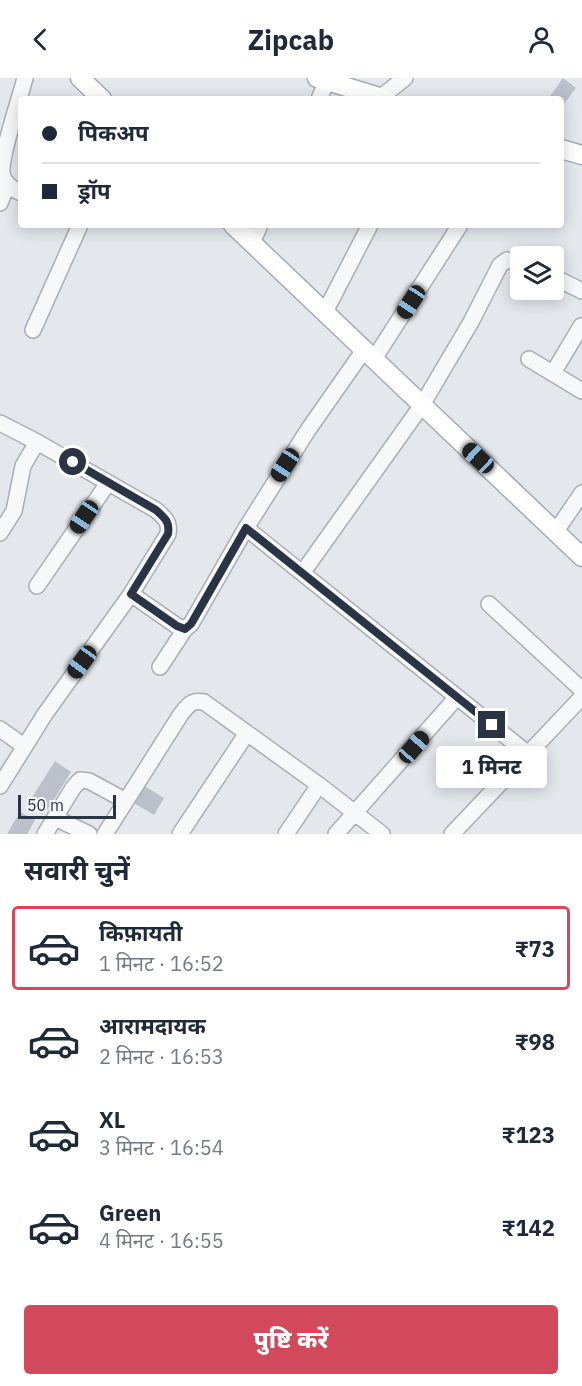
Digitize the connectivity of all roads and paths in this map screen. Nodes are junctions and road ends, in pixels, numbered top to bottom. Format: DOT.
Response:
graph roads {
  1 [pos="25,78"];
  2 [pos="80,78"];
  3 [pos="405,78"];
  4 [pos="322,80"];
  5 [pos="20,96"];
  6 [pos="99,96"];
  7 [pos="319,96"];
  8 [pos="377,96"];
  9 [pos="386,96"];
  10 [pos="18,103"];
  11 [pos="564,150"];
  12 [pos="582,155"];
  13 [pos="14,189"];
  14 [pos="0,203"];
  15 [pos="79,228"];
  16 [pos="236,228"];
  17 [pos="259,228"];
  18 [pos="368,228"];
  19 [pos="458,228"];
  20 [pos="252,243"];
  21 [pos="510,261"];
  22 [pos="564,282"];
  23 [pos="582,291"];
  24 [pos="325,312"];
  25 [pos="582,326"];
  26 [pos="33,330"];
  27 [pos="369,355"];
  28 [pos="529,358"];
  29 [pos="553,373"];
  30 [pos="582,391"];
  31 [pos="422,405"];
  32 [pos="0,423"];
  33 [pos="38,442"];
  34 [pos="108,483"];
  35 [pos="582,493"];
  36 [pos="246,528"];
  37 [pos="556,531"];
  38 [pos="0,533"];
  39 [pos="582,557"];
  40 [pos="303,572"];
  41 [pos="37,586"];
  42 [pos="131,594"];
  43 [pos="489,604"];
  44 [pos="185,629"];
  45 [pos="160,667"];
  46 [pos="582,690"];
  47 [pos="457,697"];
  48 [pos="582,697"];
  49 [pos="0,729"];
  50 [pos="247,733"];
  51 [pos="24,746"];
  52 [pos="527,753"];
  53 [pos="319,784"];
  54 [pos="0,786"];
  55 [pos="126,801"];
  56 [pos="356,813"];
  57 [pos="55,818"];
  58 [pos="45,834"];
  59 [pos="89,834"];
  60 [pos="105,834"];
  61 [pos="180,834"];
  62 [pos="286,834"];
  63 [pos="336,834"];
  64 [pos="382,834"];
  65 [pos="452,834"];
  1 -- 5 [label="street"];
  2 -- 6 [label="main road"];
  3 -- 9 [label="street"];
  4 -- 7 [label="street"];
  4 -- 8 [label="main road"];
  10 -- 13 [label="street"];
  11 -- 12 [label="main road"];
  13 -- 14 [label="street"];
  15 -- 26 [label="street"];
  16 -- 20 [label="main road"];
  17 -- 20 [label="street"];
  18 -- 24 [label="street"];
  19 -- 27 [label="street"];
  20 -- 24 [label="main road"];
  21 -- 31 [label="street"];
  22 -- 23 [label="street"];
  24 -- 27 [label="main road"];
  25 -- 29 [label="street"];
  27 -- 31 [label="main road"];
  27 -- 36 [label="street"];
  28 -- 29 [label="street"];
  29 -- 30 [label="street"];
  31 -- 37 [label="main road"];
  31 -- 40 [label="street"];
  32 -- 33 [label="street"];
  33 -- 34 [label="street"];
  33 -- 38 [label="street"];
  34 -- 41 [label="street"];
  34 -- 42 [label="street"];
  35 -- 37 [label="street"];
  36 -- 40 [label="street"];
  36 -- 44 [label="street"];
  37 -- 39 [label="main road"];
  40 -- 47 [label="street"];
  42 -- 44 [label="street"];
  42 -- 51 [label="street"];
  43 -- 46 [label="street"];
  44 -- 45 [label="street"];
  47 -- 52 [label="street"];
  47 -- 56 [label="street"];
  48 -- 52 [label="street"];
  49 -- 51 [label="street"];
  50 -- 53 [label="street"];
  50 -- 55 [label="street"];
  50 -- 61 [label="street"];
  51 -- 54 [label="street"];
  52 -- 65 [label="street"];
  53 -- 56 [label="street"];
  53 -- 62 [label="street"];
  55 -- 57 [label="street"];
  55 -- 60 [label="street"];
  56 -- 63 [label="street"];
  56 -- 64 [label="street"];
  57 -- 58 [label="street"];
  57 -- 59 [label="street"];
}
